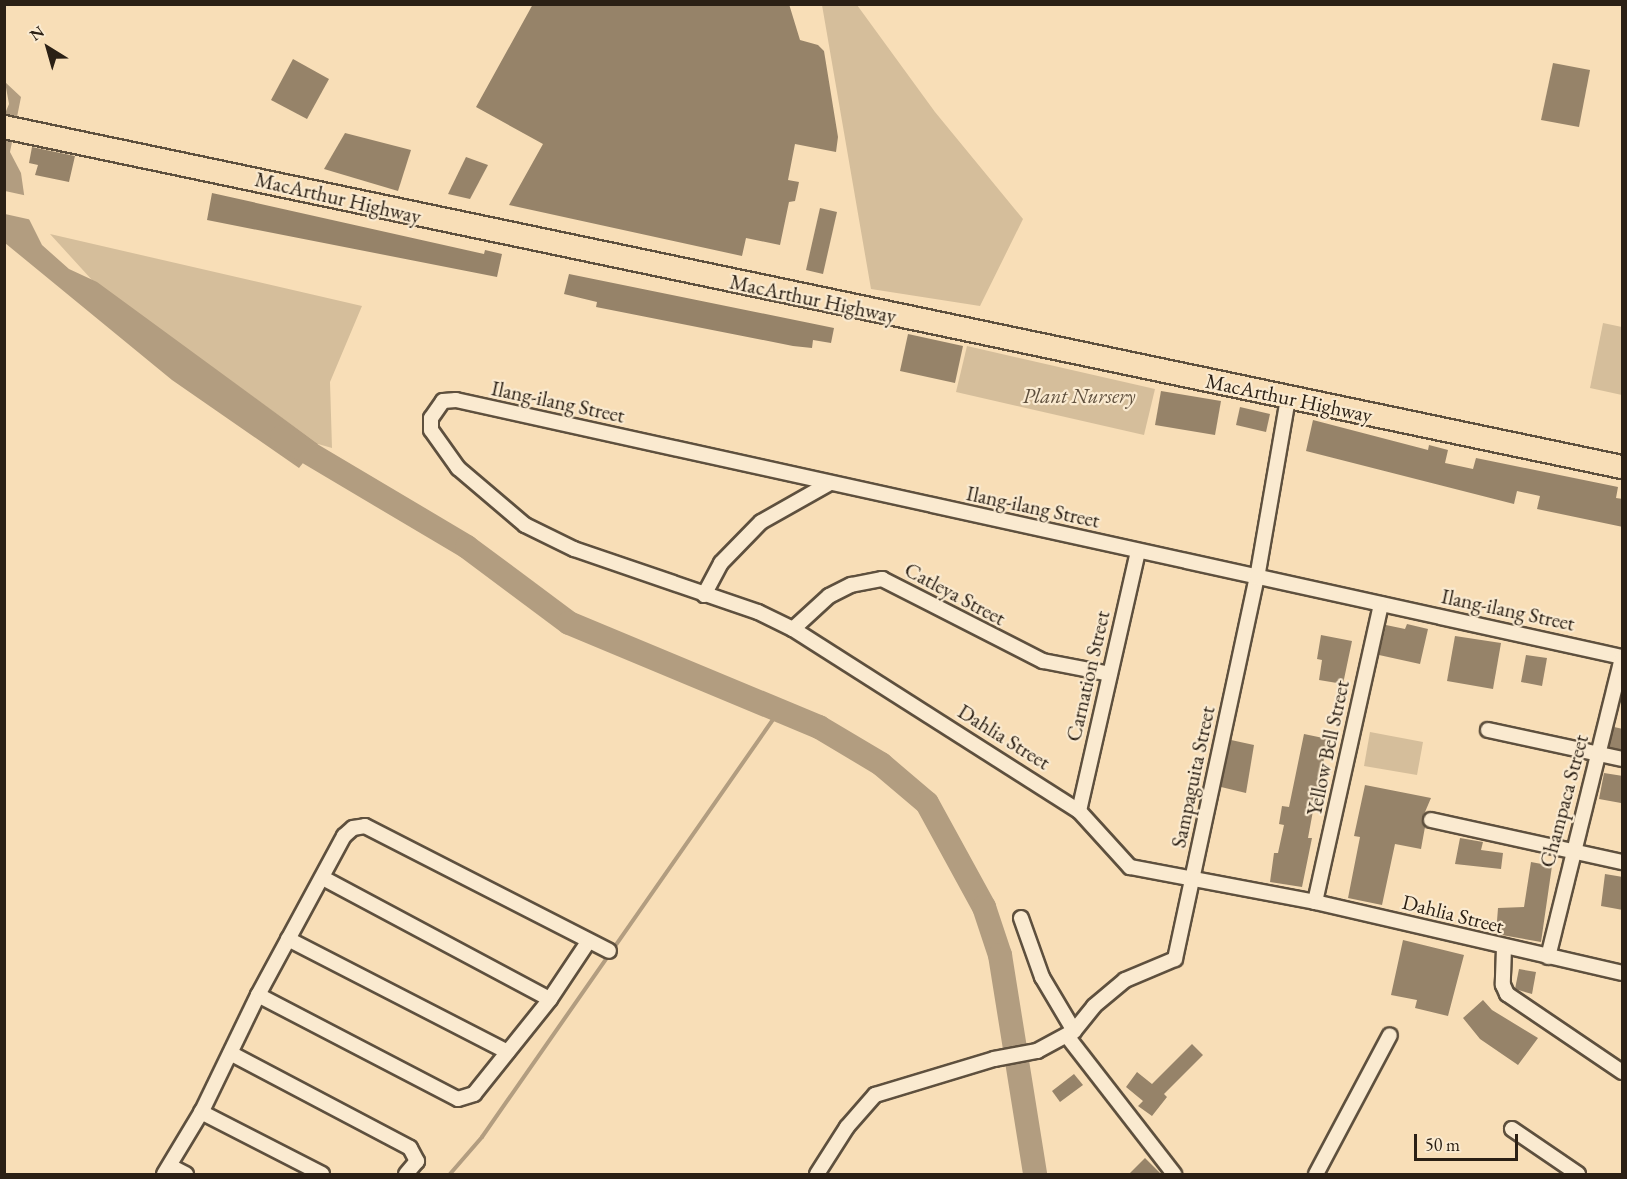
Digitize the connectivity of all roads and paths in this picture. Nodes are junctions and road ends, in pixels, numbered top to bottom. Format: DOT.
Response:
graph roads {
  1 [pos="14,129"];
  2 [pos="1288,398"];
  3 [pos="436,406"];
  4 [pos="1623,467"];
  5 [pos="830,483"];
  6 [pos="1138,552"];
  7 [pos="1257,578"];
  8 [pos="704,595"];
  9 [pos="1381,604"];
  10 [pos="793,629"];
  11 [pos="1622,657"];
  12 [pos="1110,674"];
  13 [pos="1488,730"];
  14 [pos="1599,754"];
  15 [pos="1623,759"];
  16 [pos="1079,811"];
  17 [pos="1431,820"];
  18 [pos="1572,851"];
  19 [pos="1623,862"];
  20 [pos="322,878"];
  21 [pos="1192,878"];
  22 [pos="1315,902"];
  23 [pos="1021,918"];
  24 [pos="288,939"];
  25 [pos="588,942"];
  26 [pos="1504,948"];
  27 [pos="609,951"];
  28 [pos="1548,957"];
  29 [pos="1623,973"];
  30 [pos="258,995"];
  31 [pos="550,999"];
  32 [pos="1070,1033"];
  33 [pos="1390,1035"];
  34 [pos="508,1052"];
  35 [pos="232,1054"];
  36 [pos="1623,1071"];
  37 [pos="201,1112"];
  38 [pos="1512,1129"];
  39 [pos="167,1170"];
  40 [pos="186,1174"];
  41 [pos="322,1174"];
  42 [pos="406,1174"];
  43 [pos="817,1174"];
  44 [pos="1174,1174"];
  45 [pos="1316,1174"];
  46 [pos="1578,1174"];
  1 -- 2 [label="highway, MacArthur Highway"];
  2 -- 4 [label="highway, MacArthur Highway"];
  2 -- 7 [label="street, Sampaguita Street"];
  3 -- 5 [label="street, Ilang-ilang Street"];
  3 -- 8 [label="street, Dahlia Street"];
  5 -- 6 [label="street, Ilang-ilang Street"];
  5 -- 8 [label="street"];
  6 -- 7 [label="street, Ilang-ilang Street"];
  6 -- 12 [label="street, Carnation Street"];
  7 -- 9 [label="street, Ilang-ilang Street"];
  7 -- 21 [label="street, Sampaguita Street"];
  8 -- 10 [label="street, Dahlia Street"];
  9 -- 11 [label="street, Ilang-ilang Street"];
  9 -- 22 [label="street, Yellow Bell Street"];
  10 -- 12 [label="street, Catleya Street"];
  10 -- 16 [label="street, Dahlia Street"];
  11 -- 14 [label="street, Champaca Street"];
  12 -- 16 [label="street, Carnation Street"];
  13 -- 14 [label="street"];
  14 -- 15 [label="street"];
  14 -- 18 [label="street, Champaca Street"];
  16 -- 21 [label="street, Dahlia Street"];
  17 -- 18 [label="street"];
  18 -- 19 [label="street"];
  18 -- 28 [label="street, Champaca Street"];
  20 -- 24 [label="street"];
  20 -- 25 [label="street"];
  20 -- 31 [label="street"];
  21 -- 22 [label="street, Dahlia Street"];
  21 -- 32 [label="street, Sampaguita Street"];
  22 -- 26 [label="street, Dahlia Street"];
  23 -- 32 [label="street"];
  24 -- 30 [label="street"];
  24 -- 34 [label="street"];
  25 -- 27 [label="street"];
  25 -- 31 [label="street"];
  26 -- 28 [label="street, Dahlia Street"];
  26 -- 36 [label="street"];
  28 -- 29 [label="street, Dahlia Street"];
  30 -- 34 [label="street"];
  30 -- 35 [label="street"];
  31 -- 34 [label="street"];
  32 -- 43 [label="street, Sampaguita Street"];
  32 -- 44 [label="street"];
  33 -- 45 [label="street"];
  35 -- 37 [label="street"];
  35 -- 42 [label="street"];
  37 -- 39 [label="street"];
  37 -- 41 [label="street"];
  38 -- 46 [label="street"];
  39 -- 40 [label="street"];
}
